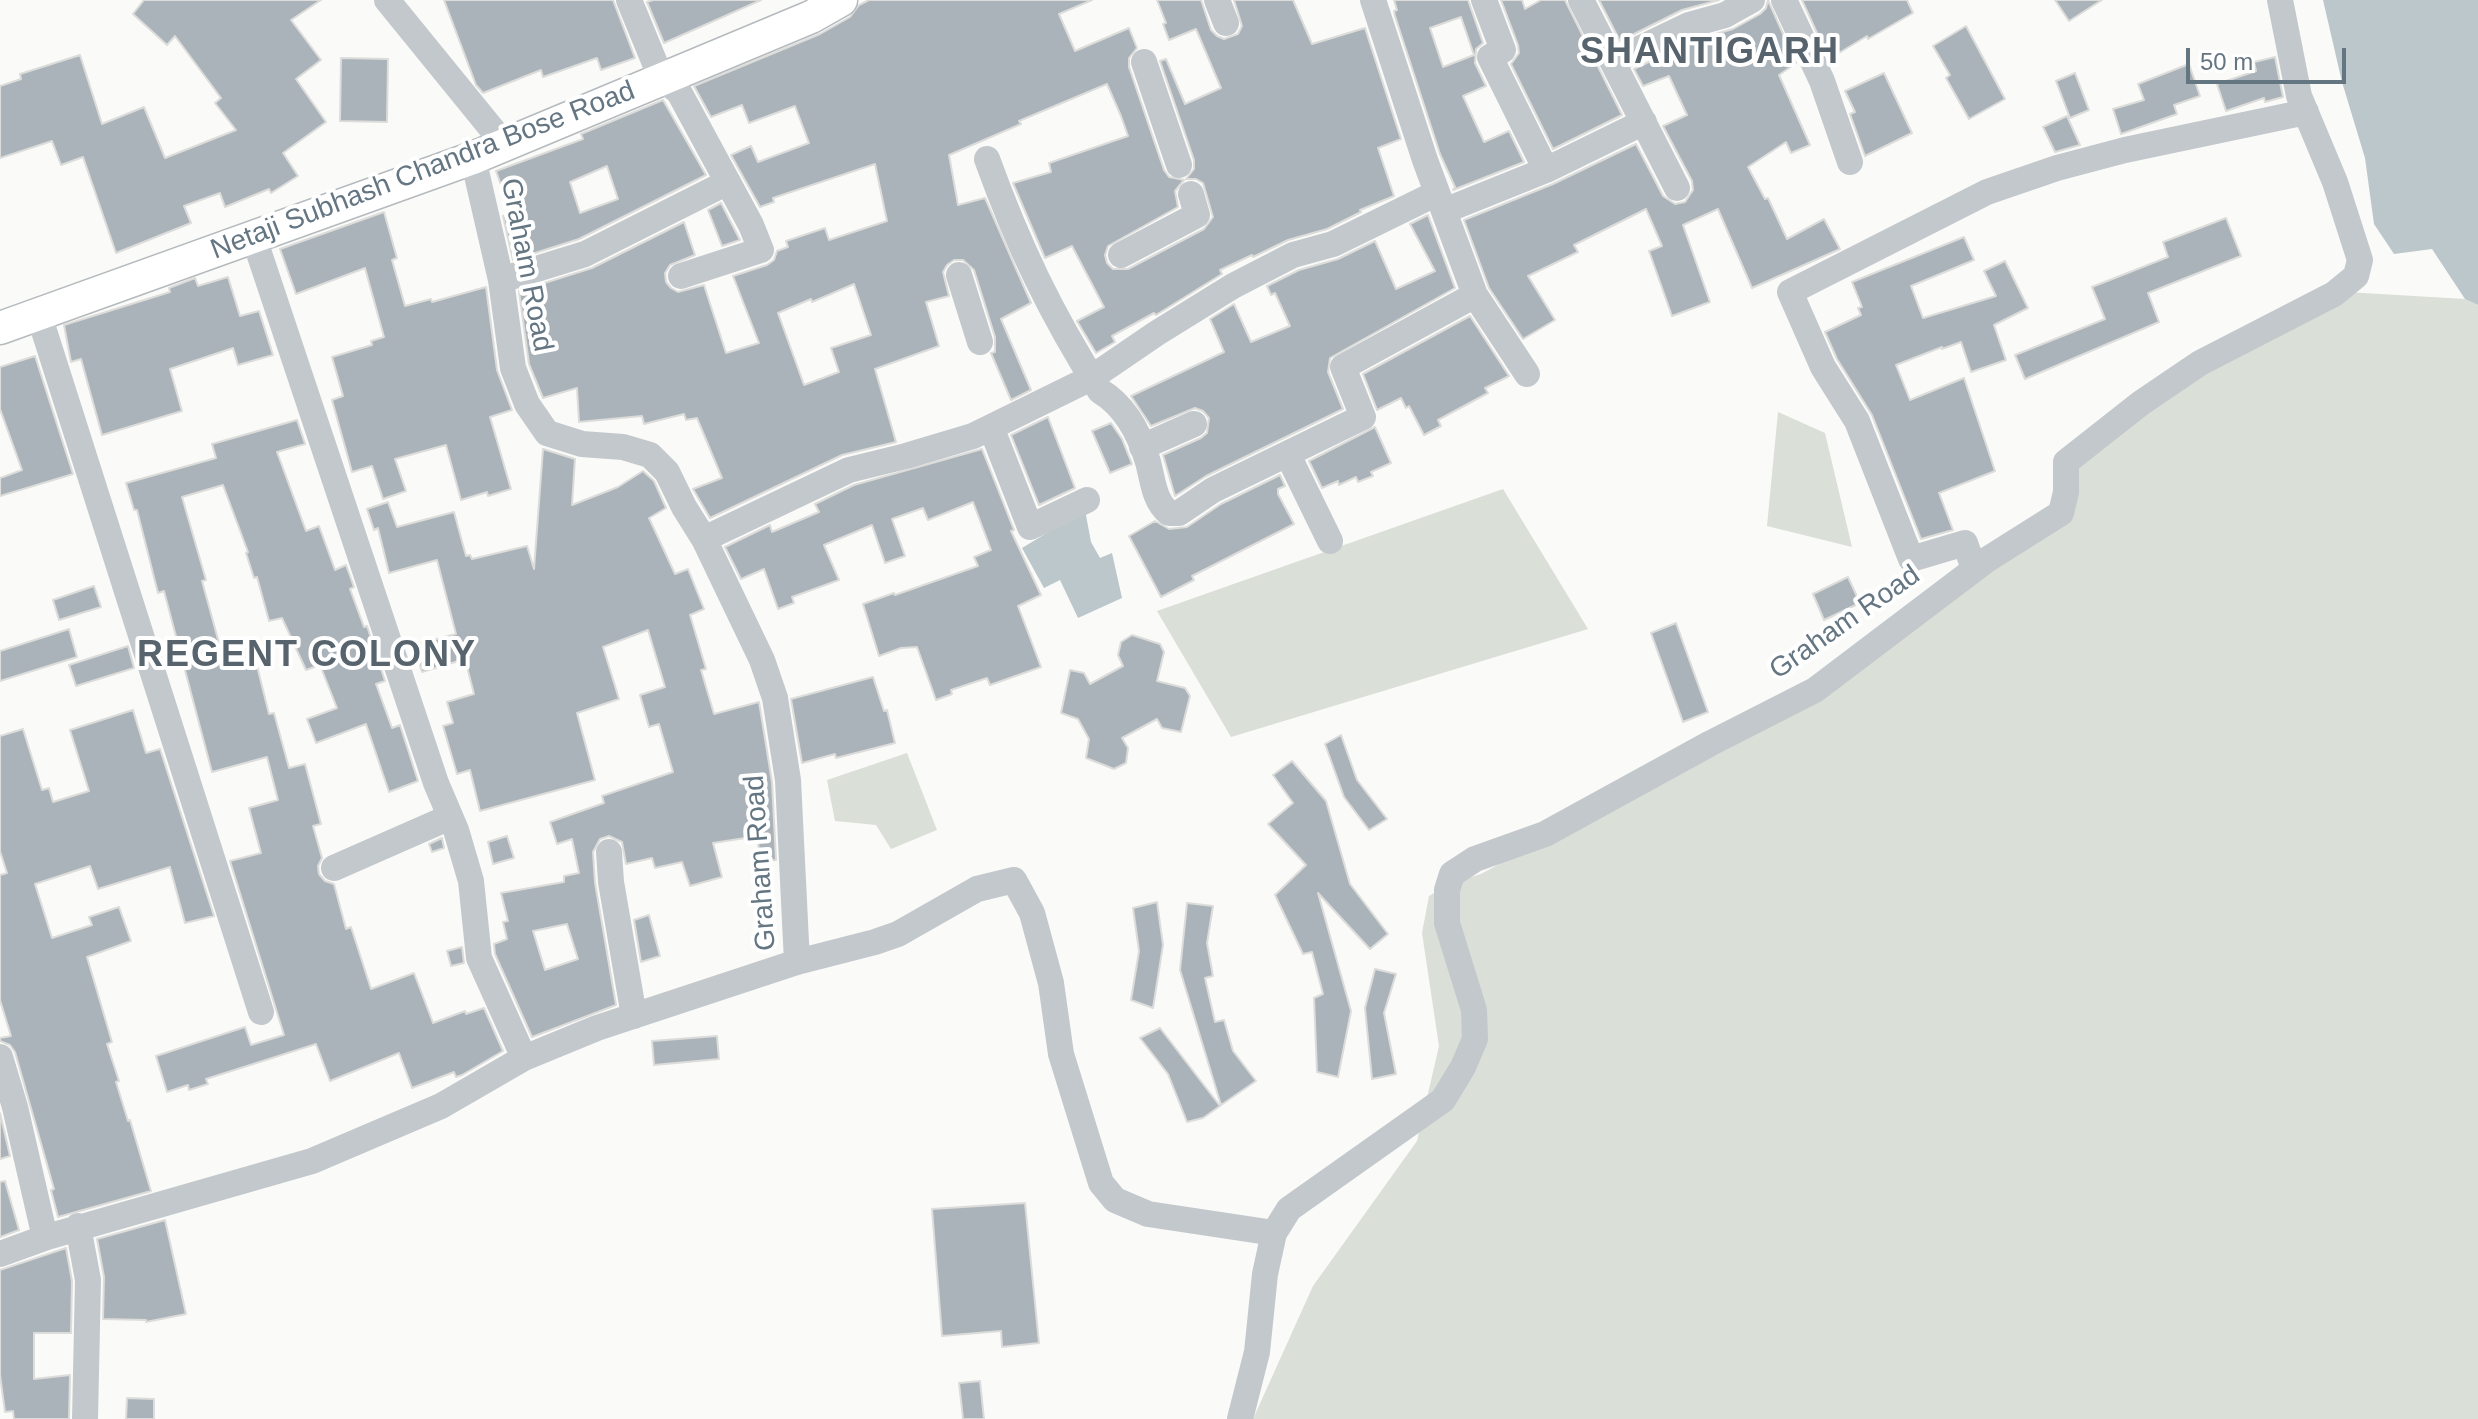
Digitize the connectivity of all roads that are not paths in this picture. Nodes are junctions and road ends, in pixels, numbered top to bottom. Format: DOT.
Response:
graph roads {
  1 [pos="387,0"];
  2 [pos="629,0"];
  3 [pos="841,0"];
  4 [pos="1373,0"];
  5 [pos="1484,0"];
  6 [pos="1581,0"];
  7 [pos="1752,0"];
  8 [pos="1784,0"];
  9 [pos="2280,0"];
  10 [pos="1614,61"];
  11 [pos="1144,62"];
  12 [pos="661,78"];
  13 [pos="2306,112"];
  14 [pos="1644,122"];
  15 [pos="505,145"];
  16 [pos="473,158"];
  17 [pos="987,159"];
  18 [pos="1850,162"];
  19 [pos="1179,165"];
  20 [pos="1546,170"];
  21 [pos="728,182"];
  22 [pos="1677,188"];
  23 [pos="1191,194"];
  24 [pos="1440,202"];
  25 [pos="254,238"];
  26 [pos="1121,255"];
  27 [pos="959,275"];
  28 [pos="681,276"];
  29 [pos="501,280"];
  30 [pos="1475,295"];
  31 [pos="39,315"];
  32 [pos="0,328"];
  33 [pos="980,342"];
  34 [pos="1527,374"];
  35 [pos="1091,378"];
  36 [pos="1194,424"];
  37 [pos="991,427"];
  38 [pos="1142,447"];
  39 [pos="1288,455"];
  40 [pos="1087,500"];
  41 [pos="704,539"];
  42 [pos="1330,541"];
  43 [pos="1974,569"];
  44 [pos="450,817"];
  45 [pos="609,852"];
  46 [pos="334,868"];
  47 [pos="797,962"];
  48 [pos="261,1012"];
  49 [pos="634,1016"];
  50 [pos="0,1057"];
  51 [pos="524,1058"];
  52 [pos="78,1226"];
  53 [pos="1274,1233"];
  54 [pos="47,1237"];
  55 [pos="0,1254"];
  56 [pos="85,1419"];
  57 [pos="1240,1419"];
  1 -- 15 [label="street"];
  2 -- 12 [label="street"];
  3 -- 12 [label="main road, Netaji Subhash Chandra Bose Road"];
  4 -- 24 [label="street"];
  5 -- 20 [label="street"];
  6 -- 10 [label="street"];
  7 -- 10 [label="street"];
  8 -- 18 [label="street"];
  9 -- 13 [label="street, Graham Road"];
  10 -- 14 [label="street"];
  11 -- 19 [label="street"];
  12 -- 15 [label="main road, Netaji Subhash Chandra Bose Road"];
  12 -- 21 [label="street"];
  13 -- 43 [label="street, Graham Road"];
  13 -- 43 [label="street"];
  14 -- 20 [label="street"];
  14 -- 22 [label="street"];
  15 -- 16 [label="main road, Netaji Subhash Chandra Bose Road"];
  16 -- 25 [label="main road, Netaji Subhash Chandra Bose Road"];
  16 -- 29 [label="street, Graham Road"];
  17 -- 35 [label="street"];
  20 -- 24 [label="street"];
  21 -- 28 [label="street"];
  21 -- 29 [label="street"];
  23 -- 26 [label="street"];
  24 -- 30 [label="street"];
  24 -- 35 [label="street"];
  25 -- 31 [label="main road, Netaji Subhash Chandra Bose Road"];
  25 -- 44 [label="street"];
  27 -- 33 [label="street"];
  29 -- 41 [label="street, Graham Road"];
  30 -- 34 [label="street"];
  30 -- 39 [label="street"];
  31 -- 32 [label="main road, Netaji Subhash Chandra Bose Road"];
  31 -- 48 [label="street"];
  35 -- 37 [label="street"];
  35 -- 38 [label="street"];
  36 -- 38 [label="street"];
  37 -- 40 [label="street"];
  37 -- 41 [label="street"];
  38 -- 39 [label="street"];
  39 -- 42 [label="street"];
  41 -- 47 [label="street, Graham Road"];
  43 -- 53 [label="street, Graham Road"];
  44 -- 46 [label="street"];
  44 -- 51 [label="street"];
  45 -- 49 [label="street"];
  47 -- 49 [label="street"];
  47 -- 53 [label="street, Graham Road"];
  49 -- 51 [label="street"];
  50 -- 54 [label="street"];
  51 -- 52 [label="street"];
  52 -- 54 [label="street"];
  52 -- 56 [label="street"];
  53 -- 57 [label="street, Graham Road"];
  54 -- 55 [label="street"];
}
